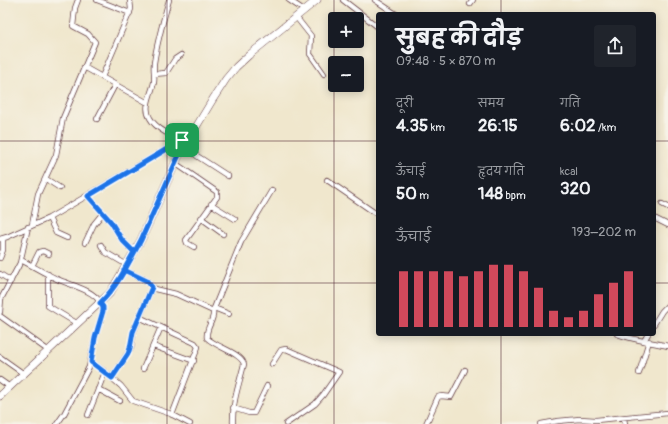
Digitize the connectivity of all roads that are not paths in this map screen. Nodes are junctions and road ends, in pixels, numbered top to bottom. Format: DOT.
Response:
graph roads {
  1 [pos="78,0"];
  2 [pos="97,0"];
  3 [pos="130,0"];
  4 [pos="169,0"];
  5 [pos="289,0"];
  6 [pos="317,0"];
  7 [pos="343,0"];
  8 [pos="375,0"];
  9 [pos="304,10"];
  10 [pos="393,12"];
  11 [pos="130,13"];
  12 [pos="296,16"];
  13 [pos="376,25"];
  14 [pos="181,55"];
  15 [pos="84,67"];
  16 [pos="154,74"];
  17 [pos="324,74"];
  18 [pos="102,77"];
  19 [pos="115,85"];
  20 [pos="148,103"];
  21 [pos="97,119"];
  22 [pos="184,142"];
  23 [pos="175,163"];
  24 [pos="228,176"];
  25 [pos="46,179"];
  26 [pos="327,180"];
  27 [pos="60,188"];
  28 [pos="272,190"];
  29 [pos="88,196"];
  30 [pos="211,204"];
  31 [pos="662,204"];
  32 [pos="668,207"];
  33 [pos="103,213"];
  34 [pos="376,214"];
  35 [pos="49,218"];
  36 [pos="201,218"];
  37 [pos="235,219"];
  38 [pos="656,219"];
  39 [pos="668,225"];
  40 [pos="30,226"];
  41 [pos="222,234"];
  42 [pos="1,238"];
  43 [pos="67,238"];
  44 [pos="85,243"];
  45 [pos="101,245"];
  46 [pos="194,247"];
  47 [pos="134,252"];
  48 [pos="49,254"];
  49 [pos="0,258"];
  50 [pos="21,260"];
  51 [pos="32,266"];
  52 [pos="125,268"];
  53 [pos="0,274"];
  54 [pos="48,274"];
  55 [pos="11,281"];
  56 [pos="152,287"];
  57 [pos="100,303"];
  58 [pos="668,305"];
  59 [pos="214,310"];
  60 [pos="0,312"];
  61 [pos="229,314"];
  62 [pos="0,316"];
  63 [pos="140,317"];
  64 [pos="656,321"];
  65 [pos="78,324"];
  66 [pos="161,327"];
  67 [pos="623,336"];
  68 [pos="647,336"];
  69 [pos="644,341"];
  70 [pos="650,341"];
  71 [pos="153,346"];
  72 [pos="668,346"];
  73 [pos="49,351"];
  74 [pos="0,357"];
  75 [pos="194,360"];
  76 [pos="91,362"];
  77 [pos="272,364"];
  78 [pos="143,369"];
  79 [pos="464,370"];
  80 [pos="105,372"];
  81 [pos="639,373"];
  82 [pos="24,374"];
  83 [pos="112,378"];
  84 [pos="0,380"];
  85 [pos="267,386"];
  86 [pos="10,387"];
  87 [pos="98,389"];
  88 [pos="0,396"];
  89 [pos="120,401"];
  90 [pos="233,408"];
  91 [pos="668,413"];
  92 [pos="88,415"];
  93 [pos="172,415"];
  94 [pos="624,418"];
  95 [pos="596,422"];
  96 [pos="56,424"];
  97 [pos="190,424"];
  98 [pos="233,424"];
  99 [pos="286,424"];
  100 [pos="426,424"];
  101 [pos="541,424"];
  102 [pos="625,424"];
  1 -- 15 [label="street"];
  2 -- 11 [label="street"];
  3 -- 11 [label="street"];
  4 -- 16 [label="street"];
  5 -- 9 [label="street"];
  6 -- 9 [label="main road"];
  7 -- 13 [label="street"];
  8 -- 10 [label="street"];
  9 -- 12 [label="main road"];
  11 -- 18 [label="street"];
  12 -- 17 [label="street"];
  12 -- 22 [label="main road"];
  14 -- 16 [label="street"];
  15 -- 18 [label="street"];
  15 -- 25 [label="street"];
  16 -- 20 [label="street"];
  18 -- 19 [label="street"];
  19 -- 20 [label="street"];
  19 -- 21 [label="street"];
  20 -- 22 [label="street"];
  22 -- 23 [label="main road"];
  22 -- 24 [label="street"];
  22 -- 29 [label="street"];
  23 -- 30 [label="street"];
  23 -- 47 [label="main road"];
  25 -- 27 [label="street"];
  25 -- 40 [label="street"];
  26 -- 34 [label="street"];
  28 -- 59 [label="street"];
  29 -- 33 [label="street"];
  29 -- 35 [label="street"];
  30 -- 36 [label="street"];
  30 -- 37 [label="street"];
  31 -- 32 [label="street"];
  33 -- 44 [label="street"];
  33 -- 47 [label="street"];
  35 -- 40 [label="street"];
  35 -- 43 [label="street"];
  36 -- 41 [label="street"];
  36 -- 46 [label="street"];
  38 -- 39 [label="street"];
  40 -- 42 [label="street"];
  40 -- 50 [label="street"];
  42 -- 49 [label="street"];
  45 -- 52 [label="street"];
  47 -- 52 [label="main road"];
  48 -- 51 [label="street"];
  50 -- 51 [label="street"];
  50 -- 55 [label="street"];
  51 -- 54 [label="street"];
  52 -- 56 [label="street"];
  52 -- 57 [label="main road"];
  53 -- 55 [label="street"];
  54 -- 57 [label="street"];
  54 -- 65 [label="street"];
  55 -- 60 [label="street"];
  56 -- 59 [label="street"];
  56 -- 63 [label="street"];
  57 -- 65 [label="main road"];
  57 -- 76 [label="street"];
  58 -- 64 [label="street"];
  59 -- 61 [label="street"];
  59 -- 90 [label="street"];
  62 -- 73 [label="street"];
  63 -- 66 [label="street"];
  63 -- 83 [label="street"];
  65 -- 73 [label="main road"];
  66 -- 71 [label="street"];
  66 -- 75 [label="street"];
  67 -- 69 [label="street"];
  68 -- 69 [label="street"];
  69 -- 70 [label="street"];
  70 -- 72 [label="street"];
  70 -- 81 [label="street"];
  71 -- 75 [label="street"];
  71 -- 78 [label="street"];
  73 -- 82 [label="main road"];
  74 -- 82 [label="street"];
  75 -- 93 [label="street"];
  76 -- 80 [label="street"];
  76 -- 96 [label="street"];
  77 -- 99 [label="street"];
  79 -- 100 [label="street"];
  80 -- 83 [label="street"];
  80 -- 87 [label="street"];
  82 -- 86 [label="main road"];
  83 -- 93 [label="street"];
  84 -- 86 [label="street"];
  85 -- 90 [label="street"];
  86 -- 88 [label="main road"];
  87 -- 89 [label="street"];
  87 -- 92 [label="street"];
  90 -- 98 [label="street"];
  91 -- 94 [label="street"];
  93 -- 97 [label="street"];
  94 -- 95 [label="street"];
  94 -- 102 [label="street"];
  95 -- 101 [label="street"];
}
